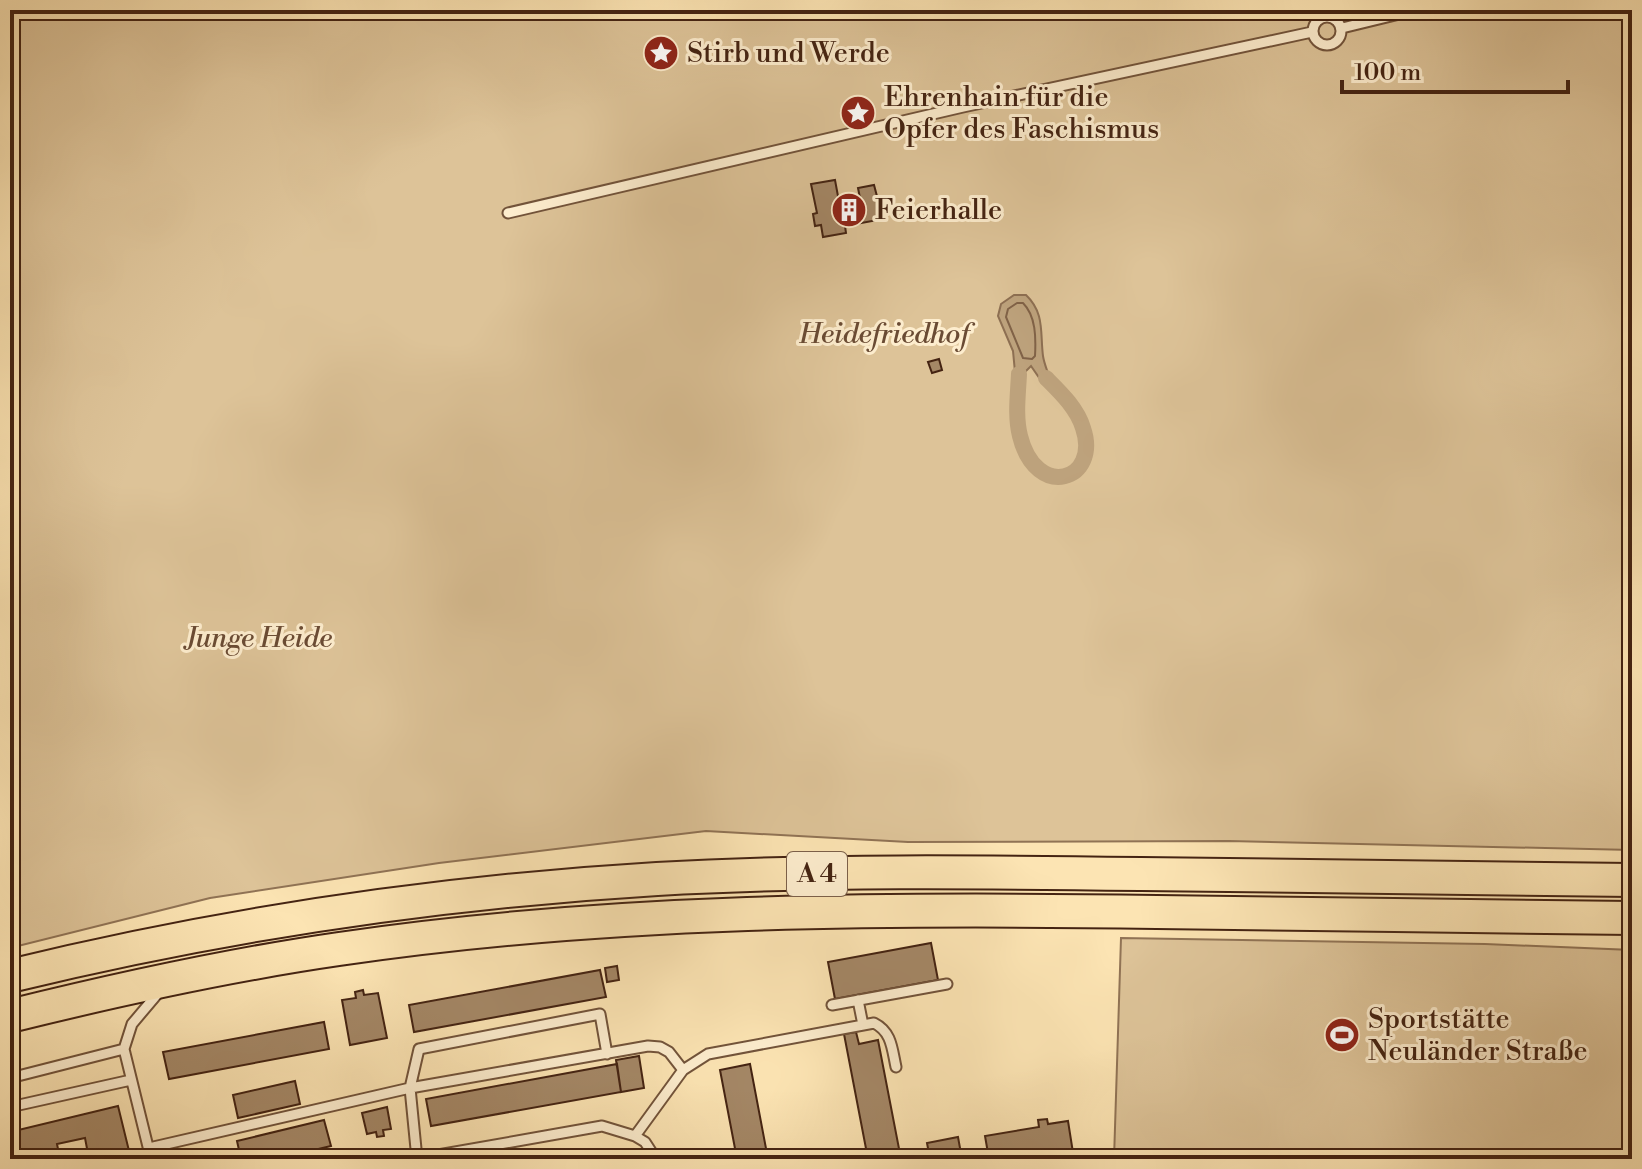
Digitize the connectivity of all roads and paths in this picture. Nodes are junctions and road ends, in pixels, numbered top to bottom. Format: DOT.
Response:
graph roads {
  1 [pos="1416,10"];
  2 [pos="1342,28"];
  3 [pos="1312,32"];
  4 [pos="508,213"];
  5 [pos="1632,880"];
  6 [pos="1632,918"];
  7 [pos="10,976"];
  8 [pos="169,980"];
  9 [pos="947,984"];
  10 [pos="858,1000"];
  11 [pos="832,1005"];
  12 [pos="10,1016"];
  13 [pos="863,1025"];
  14 [pos="124,1049"];
  15 [pos="607,1054"];
  16 [pos="896,1067"];
  17 [pos="683,1070"];
  18 [pos="10,1080"];
  19 [pos="131,1080"];
  20 [pos="410,1088"];
  21 [pos="10,1107"];
  22 [pos="635,1136"];
  23 [pos="150,1154"];
  24 [pos="416,1159"];
  25 [pos="656,1159"];
  1 -- 2 [label="lane"];
  2 -- 3 [label="lane"];
  2 -- 3 [label="lane"];
  3 -- 4 [label="lane"];
  5 -- 7 [label="highway, A 4"];
  6 -- 8 [label="highway, A 4"];
  8 -- 12 [label="highway, A 4"];
  8 -- 14 [label="lane"];
  9 -- 10 [label="lane"];
  10 -- 11 [label="lane"];
  10 -- 13 [label="lane"];
  13 -- 16 [label="lane"];
  13 -- 17 [label="lane"];
  14 -- 18 [label="lane"];
  14 -- 19 [label="lane"];
  15 -- 17 [label="lane"];
  15 -- 20 [label="lane"];
  15 -- 20 [label="lane"];
  17 -- 22 [label="lane"];
  19 -- 21 [label="lane"];
  19 -- 23 [label="lane"];
  20 -- 23 [label="lane"];
  20 -- 24 [label="lane"];
  22 -- 24 [label="lane"];
  22 -- 25 [label="lane"];
}
